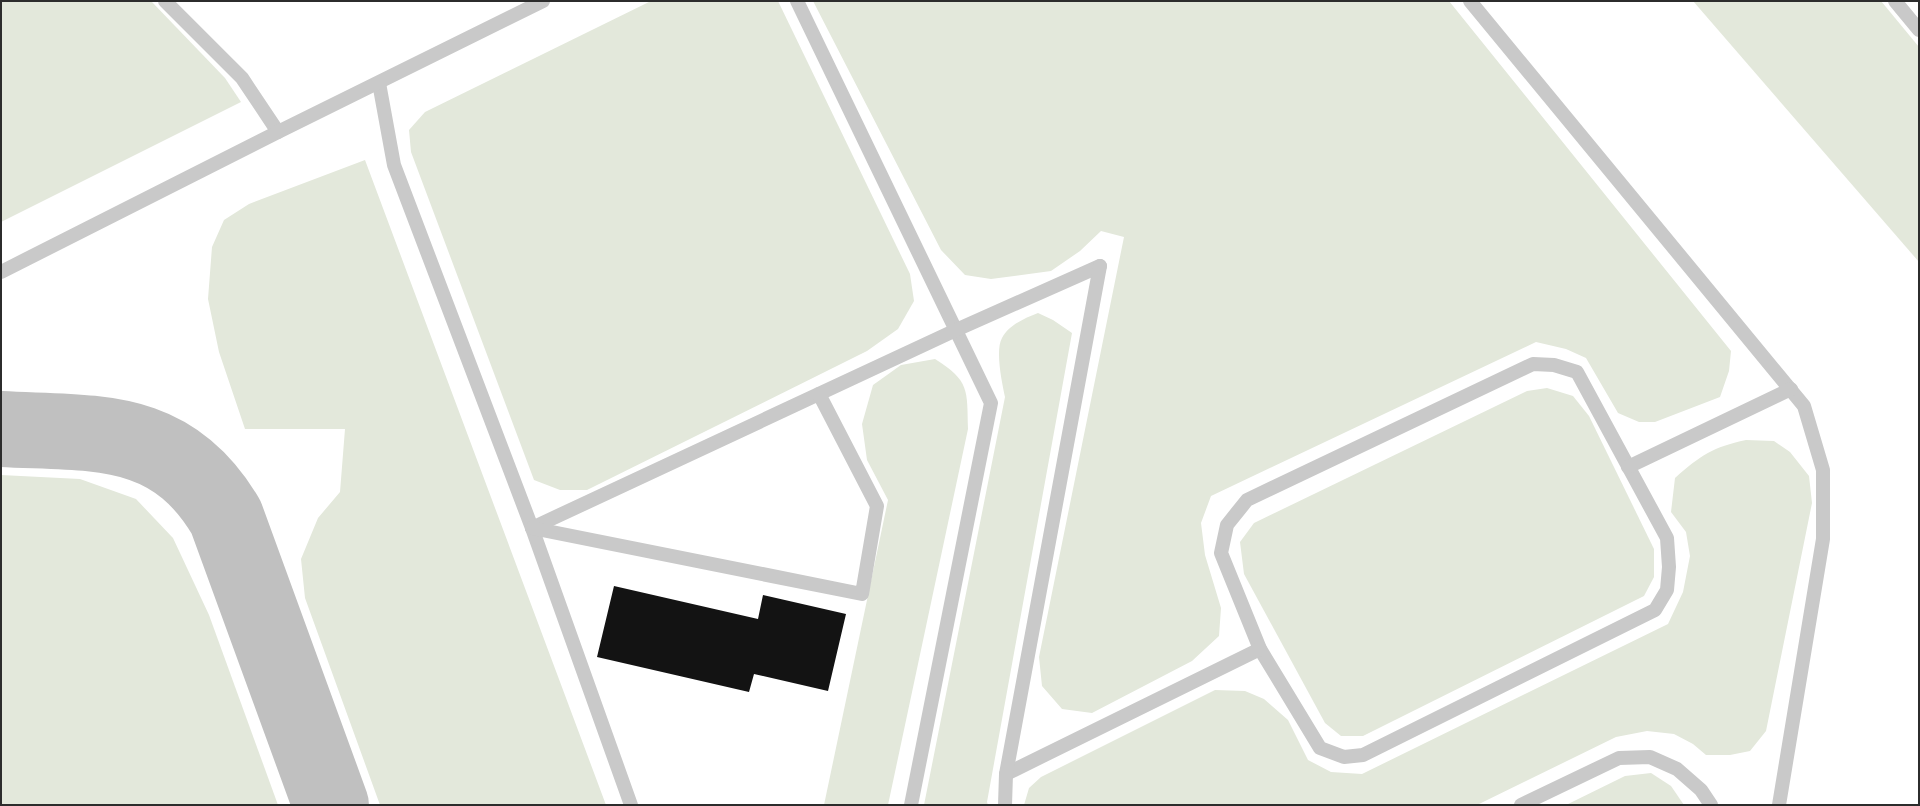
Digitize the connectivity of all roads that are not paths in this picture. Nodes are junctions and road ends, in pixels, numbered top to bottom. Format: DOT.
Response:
graph roads {
  1 [pos="165,1"];
  2 [pos="543,1"];
  3 [pos="797,1"];
  4 [pos="1470,1"];
  5 [pos="1895,1"];
  6 [pos="1919,30"];
  7 [pos="379,83"];
  8 [pos="278,132"];
  9 [pos="1,272"];
  10 [pos="956,330"];
  11 [pos="1791,389"];
  12 [pos="819,394"];
  13 [pos="1628,467"];
  14 [pos="532,528"];
  15 [pos="1260,649"];
  16 [pos="1006,774"];
  17 [pos="631,805"];
  18 [pos="911,805"];
  19 [pos="1005,805"];
  20 [pos="1521,805"];
  21 [pos="1711,805"];
  22 [pos="1779,805"];
  1 -- 8 [label="lane"];
  2 -- 7 [label="lane"];
  3 -- 10 [label="lane"];
  4 -- 11 [label="lane"];
  5 -- 6 [label="lane"];
  7 -- 8 [label="lane"];
  7 -- 14 [label="lane"];
  8 -- 9 [label="lane"];
  10 -- 12 [label="lane"];
  10 -- 16 [label="lane"];
  10 -- 18 [label="lane"];
  11 -- 13 [label="lane"];
  11 -- 22 [label="lane"];
  12 -- 14 [label="lane"];
  12 -- 14 [label="lane"];
  13 -- 15 [label="lane"];
  13 -- 15 [label="lane"];
  14 -- 17 [label="lane"];
  15 -- 16 [label="lane"];
  16 -- 19 [label="lane"];
  20 -- 21 [label="lane"];
}
